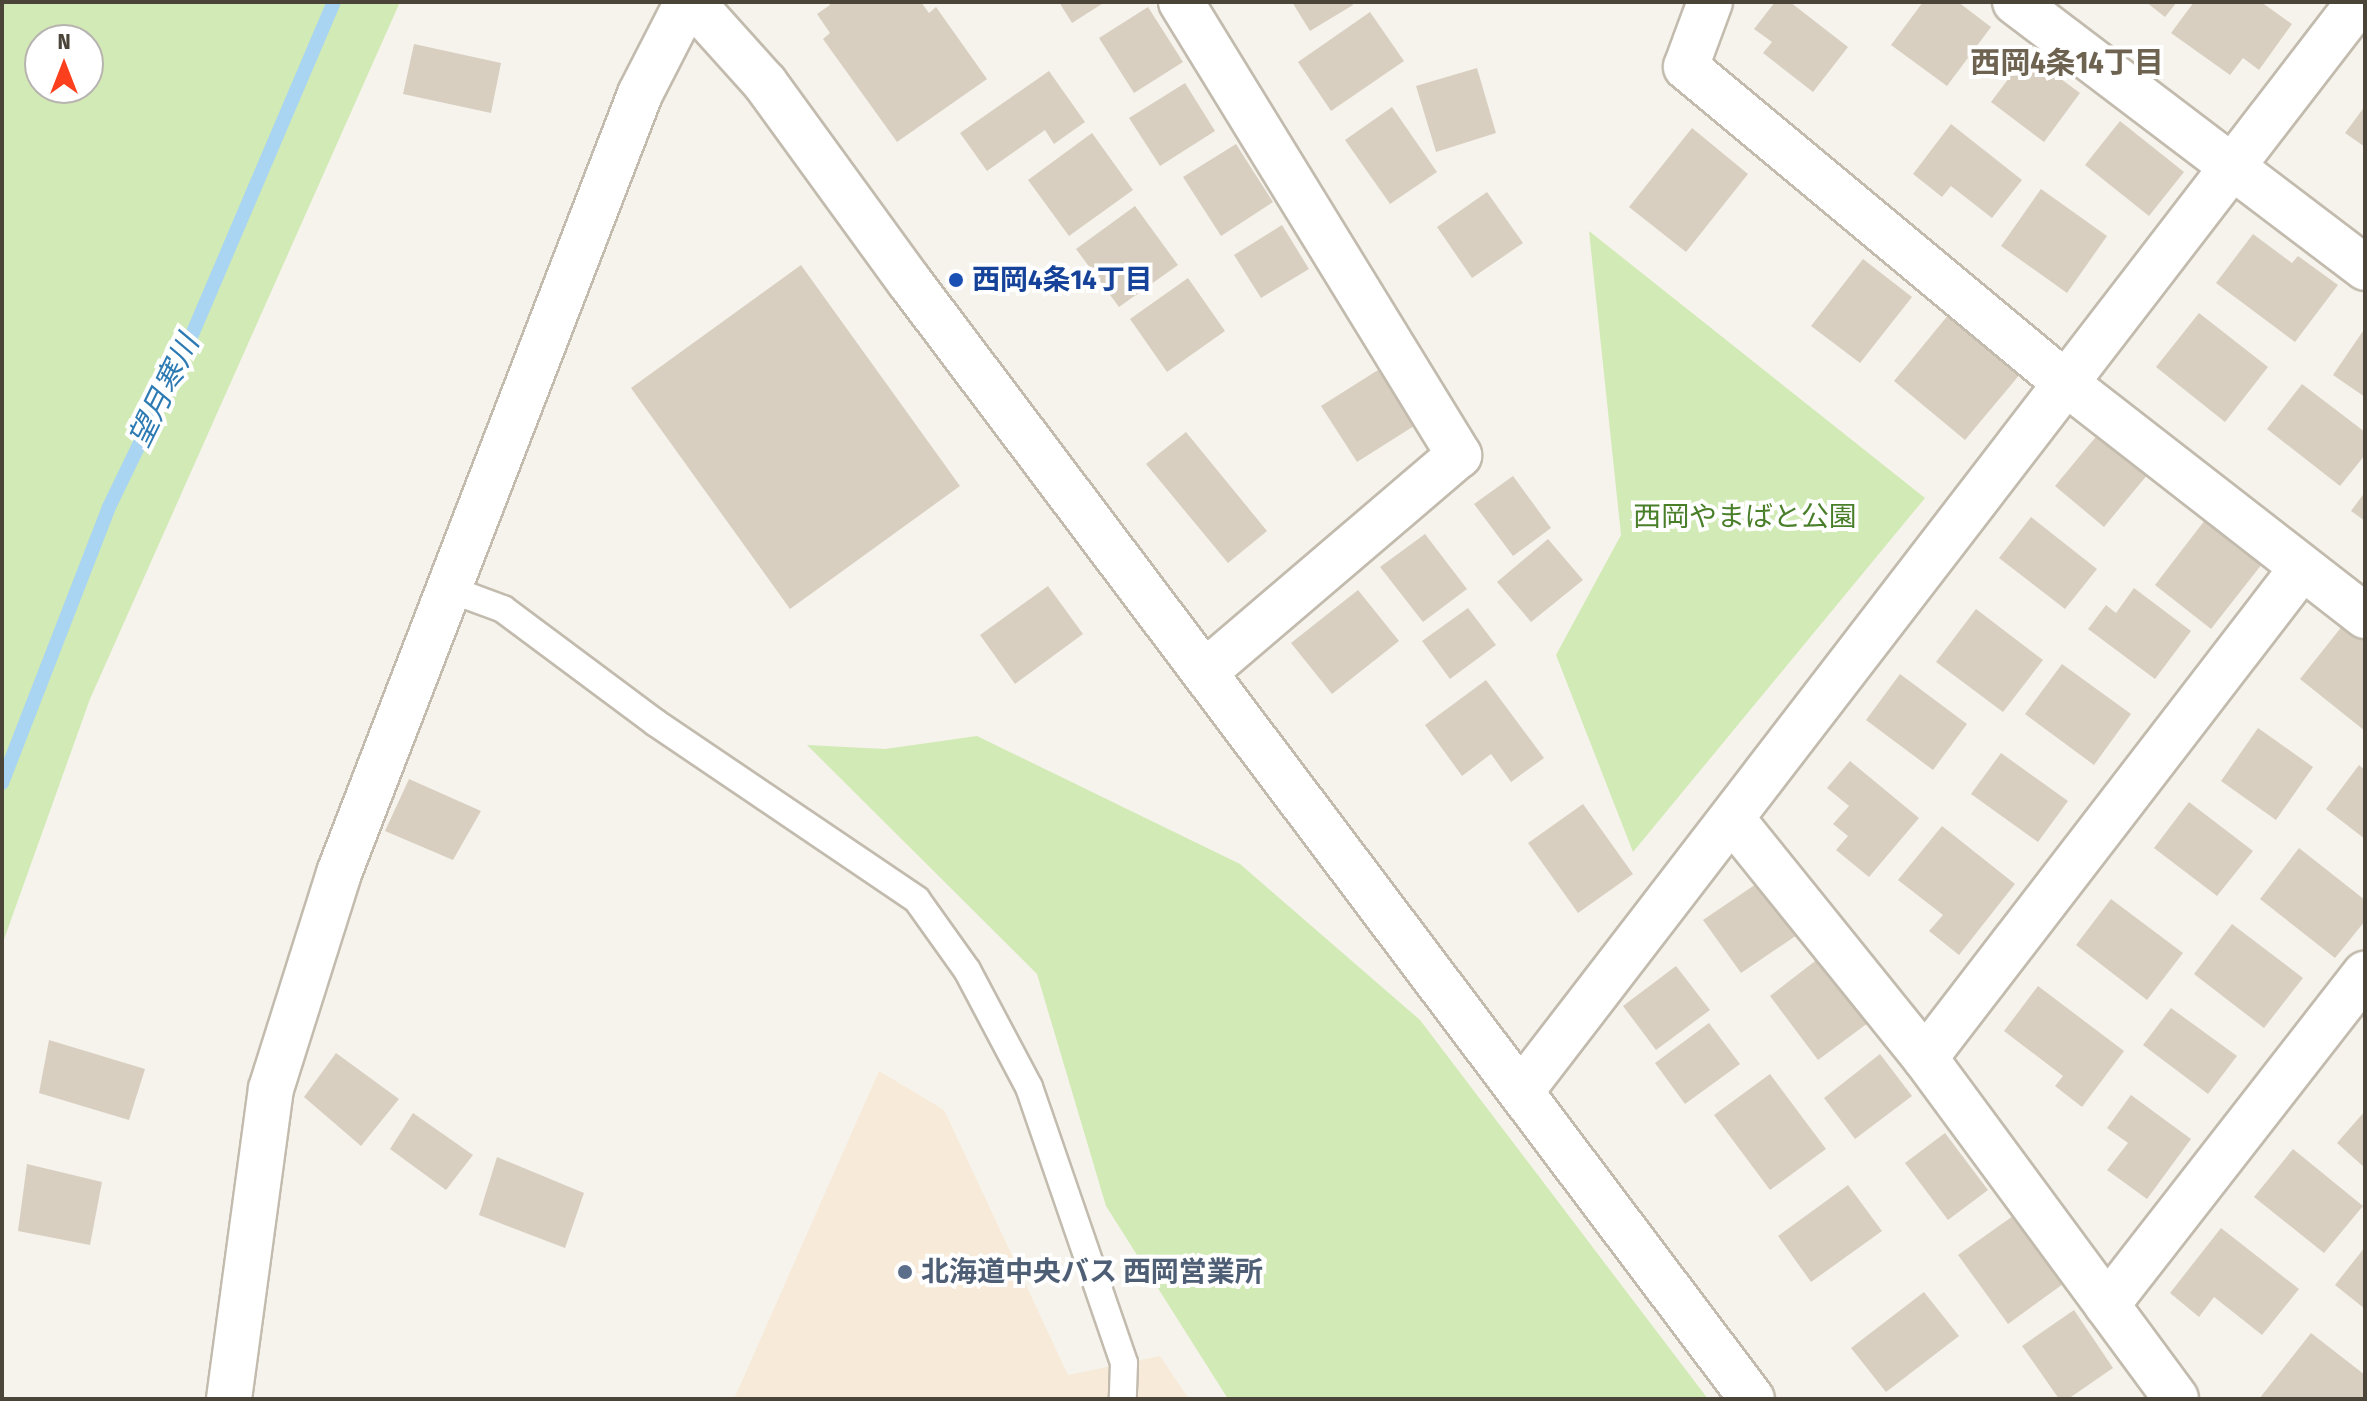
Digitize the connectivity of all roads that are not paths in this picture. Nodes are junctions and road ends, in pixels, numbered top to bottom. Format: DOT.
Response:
graph roads {
  1 [pos="689,2"];
  2 [pos="1710,2"];
  3 [pos="2015,2"];
  4 [pos="2359,2"];
  5 [pos="1189,6"];
  6 [pos="2234,168"];
  7 [pos="2365,268"];
  8 [pos="2067,384"];
  9 [pos="2302,568"];
  10 [pos="449,589"];
  11 [pos="2365,616"];
  12 [pos="1204,673"];
  13 [pos="1733,820"];
  14 [pos="2365,973"];
  15 [pos="1925,1058"];
  16 [pos="1522,1090"];
  17 [pos="2107,1305"];
  18 [pos="229,1399"];
  19 [pos="1123,1399"];
  20 [pos="1752,1399"];
  21 [pos="2176,1399"];
  1 -- 10 [label="street"];
  1 -- 12 [label="street"];
  2 -- 8 [label="street"];
  3 -- 6 [label="street"];
  4 -- 6 [label="street"];
  5 -- 12 [label="street"];
  6 -- 7 [label="street"];
  6 -- 8 [label="street"];
  8 -- 9 [label="street"];
  8 -- 13 [label="street"];
  9 -- 11 [label="street"];
  9 -- 15 [label="street"];
  10 -- 18 [label="street"];
  10 -- 19 [label="lane"];
  12 -- 16 [label="street"];
  13 -- 15 [label="street"];
  13 -- 16 [label="street"];
  14 -- 17 [label="street"];
  15 -- 17 [label="street"];
  16 -- 20 [label="street"];
  17 -- 21 [label="street"];
}
